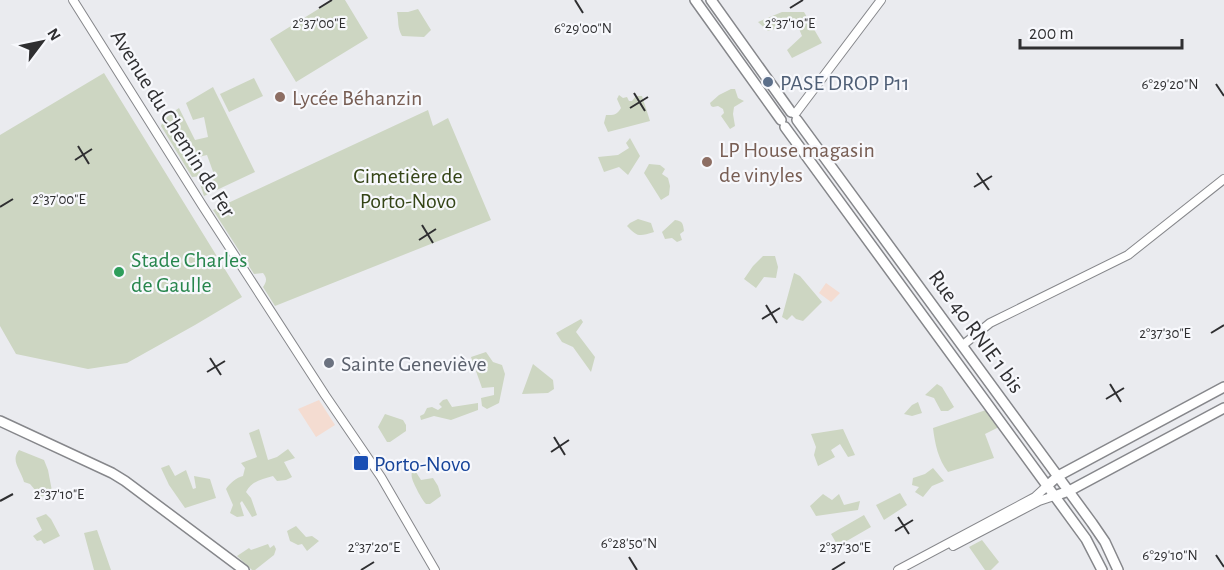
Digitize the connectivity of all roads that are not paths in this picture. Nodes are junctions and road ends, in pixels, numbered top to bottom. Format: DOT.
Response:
graph roads {
  1 [pos="73,0"];
  2 [pos="695,0"];
  3 [pos="711,0"];
  4 [pos="882,0"];
  5 [pos="794,116"];
  6 [pos="783,123"];
  7 [pos="1224,179"];
  8 [pos="963,345"];
  9 [pos="1224,387"];
  10 [pos="1224,408"];
  11 [pos="0,421"];
  12 [pos="1058,476"];
  13 [pos="1047,486"];
  14 [pos="1069,491"];
  15 [pos="1054,496"];
  16 [pos="1037,499"];
  17 [pos="244,570"];
  18 [pos="435,570"];
  19 [pos="898,570"];
  20 [pos="907,570"];
  21 [pos="1102,570"];
  22 [pos="1118,570"];
  1 -- 18 [label="street, Avenue du Chemin de Fer"];
  2 -- 6 [label="main road, Rue 40 RNIE 1 bis"];
  3 -- 5 [label="main road, Rue 40 RNIE 1 bis"];
  4 -- 5 [label="street"];
  5 -- 6 [label="main road"];
  5 -- 8 [label="main road, Rue 40 RNIE 1 bis"];
  6 -- 13 [label="main road, Rue 40 RNIE 1 bis"];
  7 -- 8 [label="street"];
  8 -- 12 [label="main road, Rue 40 RNIE 1 bis"];
  9 -- 12 [label="main road"];
  10 -- 14 [label="main road"];
  11 -- 17 [label="main road"];
  12 -- 13 [label="main road"];
  12 -- 14 [label="main road, Rue 40 RNIE 1 bis"];
  13 -- 15 [label="main road, Rue 40 RNIE 1 bis"];
  13 -- 16 [label="street"];
  14 -- 15 [label="main road"];
  14 -- 22 [label="main road, Rue 40 RNIE 1 bis"];
  15 -- 16 [label="street"];
  15 -- 21 [label="main road, Rue 40 RNIE 1 bis"];
  16 -- 19 [label="street"];
  16 -- 20 [label="street"];
}
